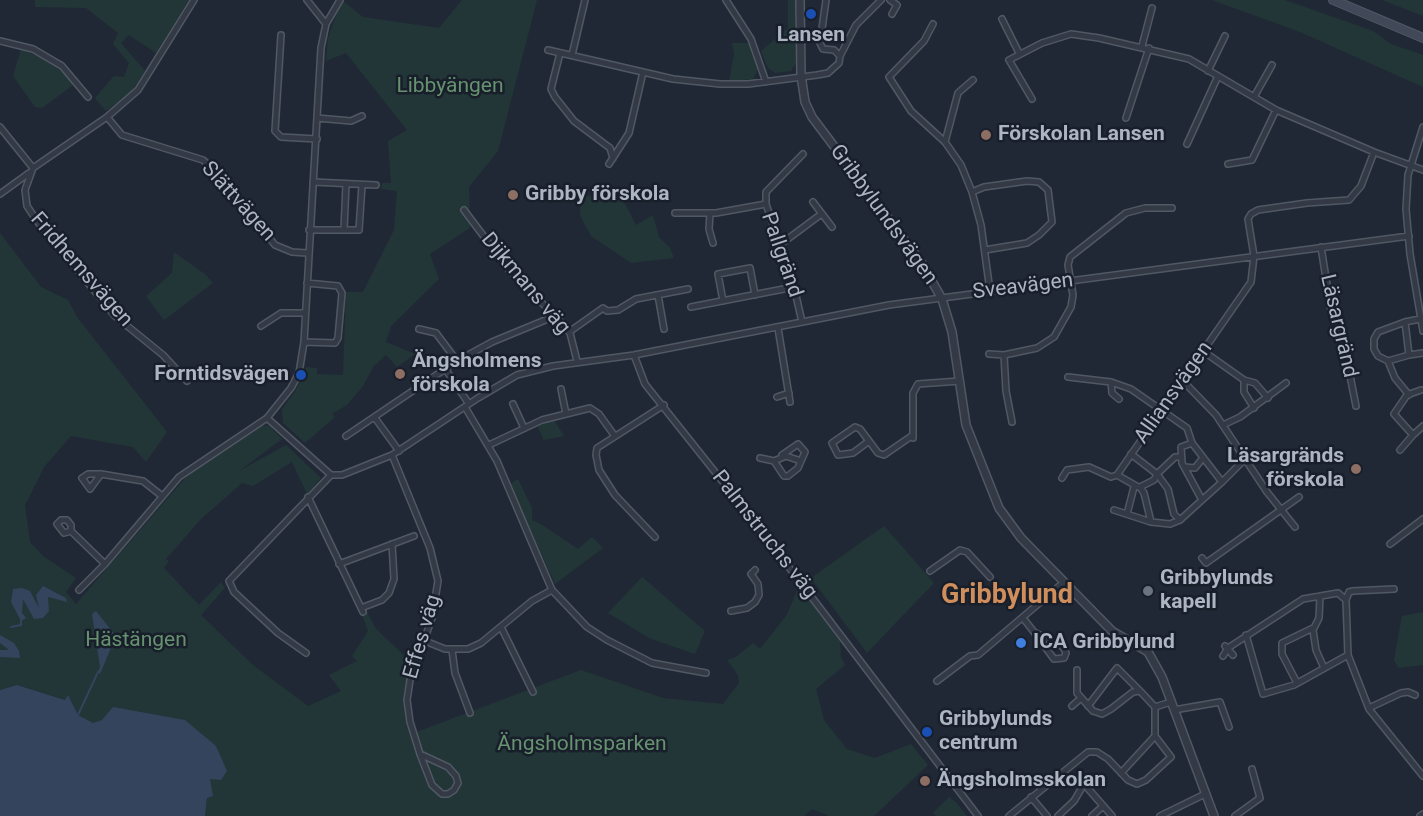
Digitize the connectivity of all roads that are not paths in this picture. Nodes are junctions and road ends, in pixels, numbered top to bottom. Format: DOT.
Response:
graph roads {
  1 [pos="194,0"];
  2 [pos="307,0"];
  3 [pos="340,0"];
  4 [pos="585,0"];
  5 [pos="726,0"];
  6 [pos="800,0"];
  7 [pos="826,0"];
  8 [pos="881,0"];
  9 [pos="890,0"];
  10 [pos="1333,0"];
  11 [pos="1152,8"];
  12 [pos="892,14"];
  13 [pos="1002,20"];
  14 [pos="326,24"];
  15 [pos="933,24"];
  16 [pos="281,35"];
  17 [pos="1225,36"];
  18 [pos="1422,36"];
  19 [pos="0,41"];
  20 [pos="1142,46"];
  21 [pos="1149,48"];
  22 [pos="548,50"];
  23 [pos="560,52"];
  24 [pos="1019,52"];
  25 [pos="572,55"];
  26 [pos="840,56"];
  27 [pos="1272,65"];
  28 [pos="1208,71"];
  29 [pos="643,72"];
  30 [pos="801,75"];
  31 [pos="1218,76"];
  32 [pos="973,80"];
  33 [pos="766,82"];
  34 [pos="88,97"];
  35 [pos="1254,97"];
  36 [pos="1032,99"];
  37 [pos="1276,110"];
  38 [pos="362,116"];
  39 [pos="107,117"];
  40 [pos="317,118"];
  41 [pos="1126,118"];
  42 [pos="0,127"];
  43 [pos="1423,127"];
  44 [pos="317,139"];
  45 [pos="945,142"];
  46 [pos="1187,144"];
  47 [pos="1374,152"];
  48 [pos="803,154"];
  49 [pos="613,158"];
  50 [pos="609,164"];
  51 [pos="1228,164"];
  52 [pos="1410,165"];
  53 [pos="31,170"];
  54 [pos="1423,170"];
  55 [pos="313,182"];
  56 [pos="346,184"];
  57 [pos="362,185"];
  58 [pos="376,185"];
  59 [pos="972,192"];
  60 [pos="0,194"];
  61 [pos="813,202"];
  62 [pos="766,204"];
  63 [pos="1172,208"];
  64 [pos="464,210"];
  65 [pos="675,213"];
  66 [pos="711,213"];
  67 [pos="820,215"];
  68 [pos="832,227"];
  69 [pos="309,230"];
  70 [pos="344,230"];
  71 [pos="1409,236"];
  72 [pos="713,243"];
  73 [pos="781,244"];
  74 [pos="1321,247"];
  75 [pos="985,250"];
  76 [pos="307,253"];
  77 [pos="1254,256"];
  78 [pos="1073,280"];
  79 [pos="307,283"];
  80 [pos="794,287"];
  81 [pos="688,289"];
  82 [pos="990,291"];
  83 [pos="658,295"];
  84 [pos="755,295"];
  85 [pos="942,299"];
  86 [pos="723,301"];
  87 [pos="691,307"];
  88 [pos="305,313"];
  89 [pos="555,316"];
  90 [pos="1420,319"];
  91 [pos="802,322"];
  92 [pos="1405,322"];
  93 [pos="261,327"];
  94 [pos="419,328"];
  95 [pos="778,328"];
  96 [pos="664,329"];
  97 [pos="1423,331"];
  98 [pos="569,332"];
  99 [pos="303,342"];
  100 [pos="1203,351"];
  101 [pos="989,354"];
  102 [pos="1423,354"];
  103 [pos="634,355"];
  104 [pos="1004,355"];
  105 [pos="1410,355"];
  106 [pos="457,361"];
  107 [pos="577,361"];
  108 [pos="1388,361"];
  109 [pos="446,370"];
  110 [pos="1068,377"];
  111 [pos="1244,380"];
  112 [pos="187,381"];
  113 [pos="960,381"];
  114 [pos="1183,381"];
  115 [pos="1111,382"];
  116 [pos="1286,383"];
  117 [pos="561,389"];
  118 [pos="1421,390"];
  119 [pos="789,393"];
  120 [pos="1409,395"];
  121 [pos="777,397"];
  122 [pos="1268,398"];
  123 [pos="1119,399"];
  124 [pos="790,402"];
  125 [pos="513,404"];
  126 [pos="664,405"];
  127 [pos="467,406"];
  128 [pos="1356,406"];
  129 [pos="1254,408"];
  130 [pos="1162,410"];
  131 [pos="566,414"];
  132 [pos="267,418"];
  133 [pos="375,418"];
  134 [pos="1012,422"];
  135 [pos="1223,425"];
  136 [pos="1423,426"];
  137 [pos="524,428"];
  138 [pos="614,435"];
  139 [pos="1413,435"];
  140 [pos="346,436"];
  141 [pos="869,441"];
  142 [pos="1192,443"];
  143 [pos="489,445"];
  144 [pos="1400,450"];
  145 [pos="399,451"];
  146 [pos="1131,454"];
  147 [pos="392,455"];
  148 [pos="782,457"];
  149 [pos="1181,457"];
  150 [pos="760,458"];
  151 [pos="1202,459"];
  152 [pos="1244,460"];
  153 [pos="774,461"];
  154 [pos="801,461"];
  155 [pos="1184,467"];
  156 [pos="101,474"];
  157 [pos="1157,474"];
  158 [pos="331,475"];
  159 [pos="1117,475"];
  160 [pos="1062,478"];
  161 [pos="1222,482"];
  162 [pos="1137,487"];
  163 [pos="162,496"];
  164 [pos="308,497"];
  165 [pos="1299,497"];
  166 [pos="1202,500"];
  167 [pos="1280,509"];
  168 [pos="1114,510"];
  169 [pos="1127,514"];
  170 [pos="1423,519"];
  171 [pos="1180,520"];
  172 [pos="1151,522"];
  173 [pos="1295,527"];
  174 [pos="71,531"];
  175 [pos="414,536"];
  176 [pos="655,537"];
  177 [pos="392,544"];
  178 [pos="1390,544"];
  179 [pos="1202,558"];
  180 [pos="105,564"];
  181 [pos="339,564"];
  182 [pos="754,570"];
  183 [pos="930,571"];
  184 [pos="990,576"];
  185 [pos="1063,583"];
  186 [pos="1394,589"];
  187 [pos="79,590"];
  188 [pos="552,590"];
  189 [pos="1320,596"];
  190 [pos="1346,600"];
  191 [pos="731,611"];
  192 [pos="1023,618"];
  193 [pos="501,627"];
  194 [pos="1313,628"];
  195 [pos="1034,632"];
  196 [pos="1246,635"];
  197 [pos="425,641"];
  198 [pos="1226,647"];
  199 [pos="452,650"];
  200 [pos="306,653"];
  201 [pos="1233,655"];
  202 [pos="1223,656"];
  203 [pos="1348,656"];
  204 [pos="1324,668"];
  205 [pos="1077,670"];
  206 [pos="705,673"];
  207 [pos="938,681"];
  208 [pos="1297,683"];
  209 [pos="1140,691"];
  210 [pos="533,692"];
  211 [pos="1415,695"];
  212 [pos="1082,698"];
  213 [pos="1171,702"];
  214 [pos="1072,706"];
  215 [pos="1088,706"];
  216 [pos="1155,707"];
  217 [pos="1369,708"];
  218 [pos="1174,710"];
  219 [pos="470,713"];
  220 [pos="1229,727"];
  221 [pos="1155,736"];
  222 [pos="420,754"];
  223 [pos="1423,763"];
  224 [pos="1418,768"];
  225 [pos="1252,769"];
  226 [pos="1121,773"];
  227 [pos="1423,776"];
  228 [pos="1205,794"];
  229 [pos="1031,797"];
  230 [pos="1103,806"];
  231 [pos="1163,815"];
  232 [pos="978,816"];
  233 [pos="1009,816"];
  234 [pos="1047,816"];
  235 [pos="1058,816"];
  236 [pos="1092,816"];
  237 [pos="1112,816"];
  238 [pos="1214,816"];
  239 [pos="1235,816"];
  1 -- 39 [label="street"];
  2 -- 14 [label="street"];
  3 -- 14 [label="street"];
  4 -- 25 [label="street"];
  5 -- 33 [label="street"];
  6 -- 30 [label="street, Gribbylundsvägen"];
  7 -- 26 [label="street"];
  8 -- 26 [label="street"];
  9 -- 12 [label="street"];
  10 -- 18 [label="main road"];
  11 -- 20 [label="street"];
  13 -- 24 [label="street"];
  14 -- 40 [label="street"];
  15 -- 45 [label="street"];
  16 -- 44 [label="street"];
  17 -- 28 [label="street"];
  19 -- 34 [label="street"];
  20 -- 21 [label="street"];
  20 -- 24 [label="street"];
  21 -- 28 [label="street"];
  21 -- 41 [label="street"];
  22 -- 23 [label="street"];
  23 -- 25 [label="street"];
  23 -- 49 [label="street"];
  24 -- 36 [label="street"];
  25 -- 29 [label="street"];
  26 -- 30 [label="street"];
  27 -- 35 [label="street"];
  28 -- 31 [label="street"];
  29 -- 33 [label="street"];
  29 -- 49 [label="street"];
  30 -- 33 [label="street"];
  30 -- 85 [label="street, Gribbylundsvägen"];
  31 -- 35 [label="street"];
  31 -- 46 [label="street"];
  32 -- 45 [label="street"];
  35 -- 37 [label="street"];
  37 -- 47 [label="street"];
  37 -- 51 [label="street"];
  38 -- 40 [label="street"];
  39 -- 53 [label="street"];
  39 -- 76 [label="street, Slättvägen"];
  40 -- 44 [label="street"];
  42 -- 53 [label="street"];
  43 -- 52 [label="street"];
  44 -- 55 [label="street"];
  45 -- 59 [label="street"];
  47 -- 52 [label="street"];
  47 -- 77 [label="street, Alliansvägen"];
  48 -- 62 [label="street"];
  49 -- 50 [label="street"];
  52 -- 54 [label="street"];
  52 -- 71 [label="street"];
  53 -- 60 [label="street"];
  53 -- 112 [label="street, Fridhemsvägen"];
  55 -- 56 [label="street"];
  55 -- 69 [label="street"];
  56 -- 57 [label="street"];
  56 -- 70 [label="street"];
  57 -- 58 [label="street"];
  57 -- 70 [label="street"];
  59 -- 75 [label="street"];
  59 -- 75 [label="street"];
  61 -- 67 [label="street"];
  62 -- 66 [label="street, Pallgränd"];
  62 -- 73 [label="street, Pallgränd"];
  63 -- 78 [label="street"];
  64 -- 89 [label="street, Dijkmans väg"];
  65 -- 66 [label="street, Pallgränd"];
  66 -- 72 [label="street"];
  67 -- 68 [label="street"];
  67 -- 73 [label="street"];
  69 -- 70 [label="street"];
  69 -- 76 [label="street"];
  71 -- 74 [label="street, Sveavägen"];
  71 -- 90 [label="street"];
  73 -- 80 [label="street, Pallgränd"];
  74 -- 77 [label="street, Sveavägen"];
  74 -- 128 [label="street, Läsargränd"];
  75 -- 82 [label="street"];
  76 -- 79 [label="street"];
  77 -- 78 [label="street, Sveavägen"];
  77 -- 100 [label="street, Alliansvägen"];
  78 -- 82 [label="street, Sveavägen"];
  78 -- 104 [label="street"];
  79 -- 88 [label="street"];
  79 -- 99 [label="street"];
  80 -- 84 [label="street"];
  80 -- 91 [label="street, Pallgränd"];
  81 -- 83 [label="street"];
  82 -- 85 [label="street, Sveavägen"];
  83 -- 96 [label="street"];
  83 -- 98 [label="street"];
  84 -- 86 [label="street"];
  84 -- 86 [label="street"];
  85 -- 91 [label="street, Sveavägen"];
  85 -- 113 [label="street, Gribbylundsvägen"];
  86 -- 87 [label="street"];
  88 -- 93 [label="street"];
  88 -- 99 [label="street"];
  89 -- 98 [label="street, Dijkmans väg"];
  89 -- 106 [label="street"];
  90 -- 92 [label="street"];
  90 -- 97 [label="street"];
  91 -- 95 [label="street, Sveavägen"];
  92 -- 105 [label="street"];
  92 -- 108 [label="street"];
  94 -- 106 [label="street"];
  95 -- 103 [label="street, Sveavägen"];
  95 -- 119 [label="street"];
  98 -- 107 [label="street, Dijkmans väg"];
  99 -- 132 [label="street"];
  100 -- 111 [label="street"];
  100 -- 114 [label="street, Alliansvägen"];
  101 -- 104 [label="street"];
  102 -- 105 [label="street"];
  103 -- 107 [label="street, Sveavägen"];
  103 -- 126 [label="street, Palmstruchs väg"];
  104 -- 134 [label="street"];
  105 -- 108 [label="street"];
  106 -- 109 [label="street"];
  107 -- 127 [label="street, Sveavägen"];
  108 -- 120 [label="street"];
  109 -- 127 [label="street"];
  109 -- 133 [label="street"];
  110 -- 115 [label="street"];
  111 -- 122 [label="street"];
  111 -- 129 [label="street"];
  113 -- 141 [label="street"];
  113 -- 185 [label="street, Gribbylundsvägen"];
  114 -- 130 [label="street, Alliansvägen"];
  114 -- 135 [label="street"];
  115 -- 123 [label="street"];
  115 -- 130 [label="street"];
  116 -- 122 [label="street"];
  117 -- 131 [label="street"];
  118 -- 120 [label="street"];
  119 -- 121 [label="street"];
  119 -- 124 [label="street"];
  120 -- 139 [label="street"];
  122 -- 129 [label="street"];
  125 -- 137 [label="street"];
  126 -- 138 [label="street"];
  126 -- 232 [label="street, Palmstruchs väg"];
  127 -- 143 [label="street"];
  127 -- 145 [label="street, Sveavägen"];
  129 -- 135 [label="street"];
  130 -- 142 [label="street"];
  130 -- 146 [label="street, Alliansvägen"];
  131 -- 137 [label="street"];
  131 -- 138 [label="street"];
  132 -- 158 [label="street"];
  132 -- 163 [label="street"];
  133 -- 140 [label="street"];
  133 -- 145 [label="street"];
  135 -- 152 [label="street"];
  136 -- 139 [label="street"];
  137 -- 143 [label="street"];
  138 -- 176 [label="street"];
  139 -- 144 [label="street"];
  141 -- 141 [label="street"];
  142 -- 149 [label="street"];
  142 -- 151 [label="street"];
  143 -- 188 [label="street"];
  145 -- 147 [label="street, Sveavägen"];
  146 -- 157 [label="street"];
  146 -- 159 [label="street, Alliansvägen"];
  147 -- 158 [label="street, Sveavägen"];
  147 -- 197 [label="street, Effes väg"];
  148 -- 153 [label="street"];
  148 -- 154 [label="street"];
  148 -- 154 [label="street"];
  149 -- 155 [label="street"];
  149 -- 157 [label="street"];
  150 -- 153 [label="street"];
  151 -- 155 [label="street"];
  151 -- 161 [label="street"];
  152 -- 161 [label="street"];
  152 -- 167 [label="street"];
  153 -- 154 [label="street"];
  155 -- 166 [label="street"];
  156 -- 163 [label="street"];
  157 -- 162 [label="street"];
  157 -- 171 [label="street"];
  158 -- 164 [label="street"];
  159 -- 160 [label="street"];
  159 -- 162 [label="street"];
  161 -- 166 [label="street"];
  162 -- 169 [label="street"];
  162 -- 172 [label="street"];
  163 -- 180 [label="street"];
  164 -- 181 [label="street"];
  164 -- 200 [label="street"];
  165 -- 167 [label="street"];
  166 -- 171 [label="street"];
  167 -- 173 [label="street"];
  167 -- 179 [label="street"];
  168 -- 169 [label="street"];
  169 -- 172 [label="street"];
  170 -- 178 [label="street"];
  171 -- 172 [label="street"];
  174 -- 180 [label="street"];
  175 -- 177 [label="street"];
  177 -- 181 [label="street"];
  177 -- 181 [label="street"];
  180 -- 187 [label="street"];
  182 -- 191 [label="street"];
  183 -- 184 [label="street"];
  185 -- 192 [label="street"];
  185 -- 213 [label="street, Gribbylundsvägen"];
  186 -- 190 [label="street"];
  188 -- 193 [label="street"];
  188 -- 206 [label="street"];
  189 -- 190 [label="street"];
  189 -- 194 [label="street"];
  189 -- 196 [label="street"];
  190 -- 203 [label="street"];
  192 -- 195 [label="street"];
  192 -- 207 [label="street"];
  193 -- 199 [label="street"];
  193 -- 210 [label="street"];
  194 -- 204 [label="street"];
  194 -- 208 [label="street"];
  195 -- 195 [label="street"];
  196 -- 198 [label="street"];
  196 -- 208 [label="street"];
  197 -- 199 [label="street"];
  197 -- 222 [label="street, Effes väg"];
  198 -- 201 [label="street"];
  198 -- 202 [label="street"];
  199 -- 219 [label="street"];
  203 -- 204 [label="street"];
  203 -- 217 [label="street"];
  204 -- 208 [label="street"];
  205 -- 212 [label="street"];
  209 -- 215 [label="street"];
  209 -- 215 [label="street"];
  209 -- 216 [label="street"];
  211 -- 217 [label="street"];
  212 -- 214 [label="street"];
  212 -- 215 [label="street"];
  213 -- 216 [label="street"];
  213 -- 218 [label="street, Gribbylundsvägen"];
  216 -- 221 [label="street"];
  217 -- 224 [label="street"];
  218 -- 220 [label="street"];
  218 -- 228 [label="street, Gribbylundsvägen"];
  221 -- 226 [label="street"];
  221 -- 226 [label="street"];
  222 -- 222 [label="street, Effes väg"];
  223 -- 224 [label="street"];
  224 -- 227 [label="street"];
  225 -- 239 [label="street"];
  226 -- 229 [label="street"];
  228 -- 231 [label="street"];
  228 -- 238 [label="street, Gribbylundsvägen"];
  229 -- 233 [label="street"];
  229 -- 234 [label="street"];
  230 -- 235 [label="street"];
  230 -- 236 [label="street"];
  230 -- 237 [label="street"];
}
